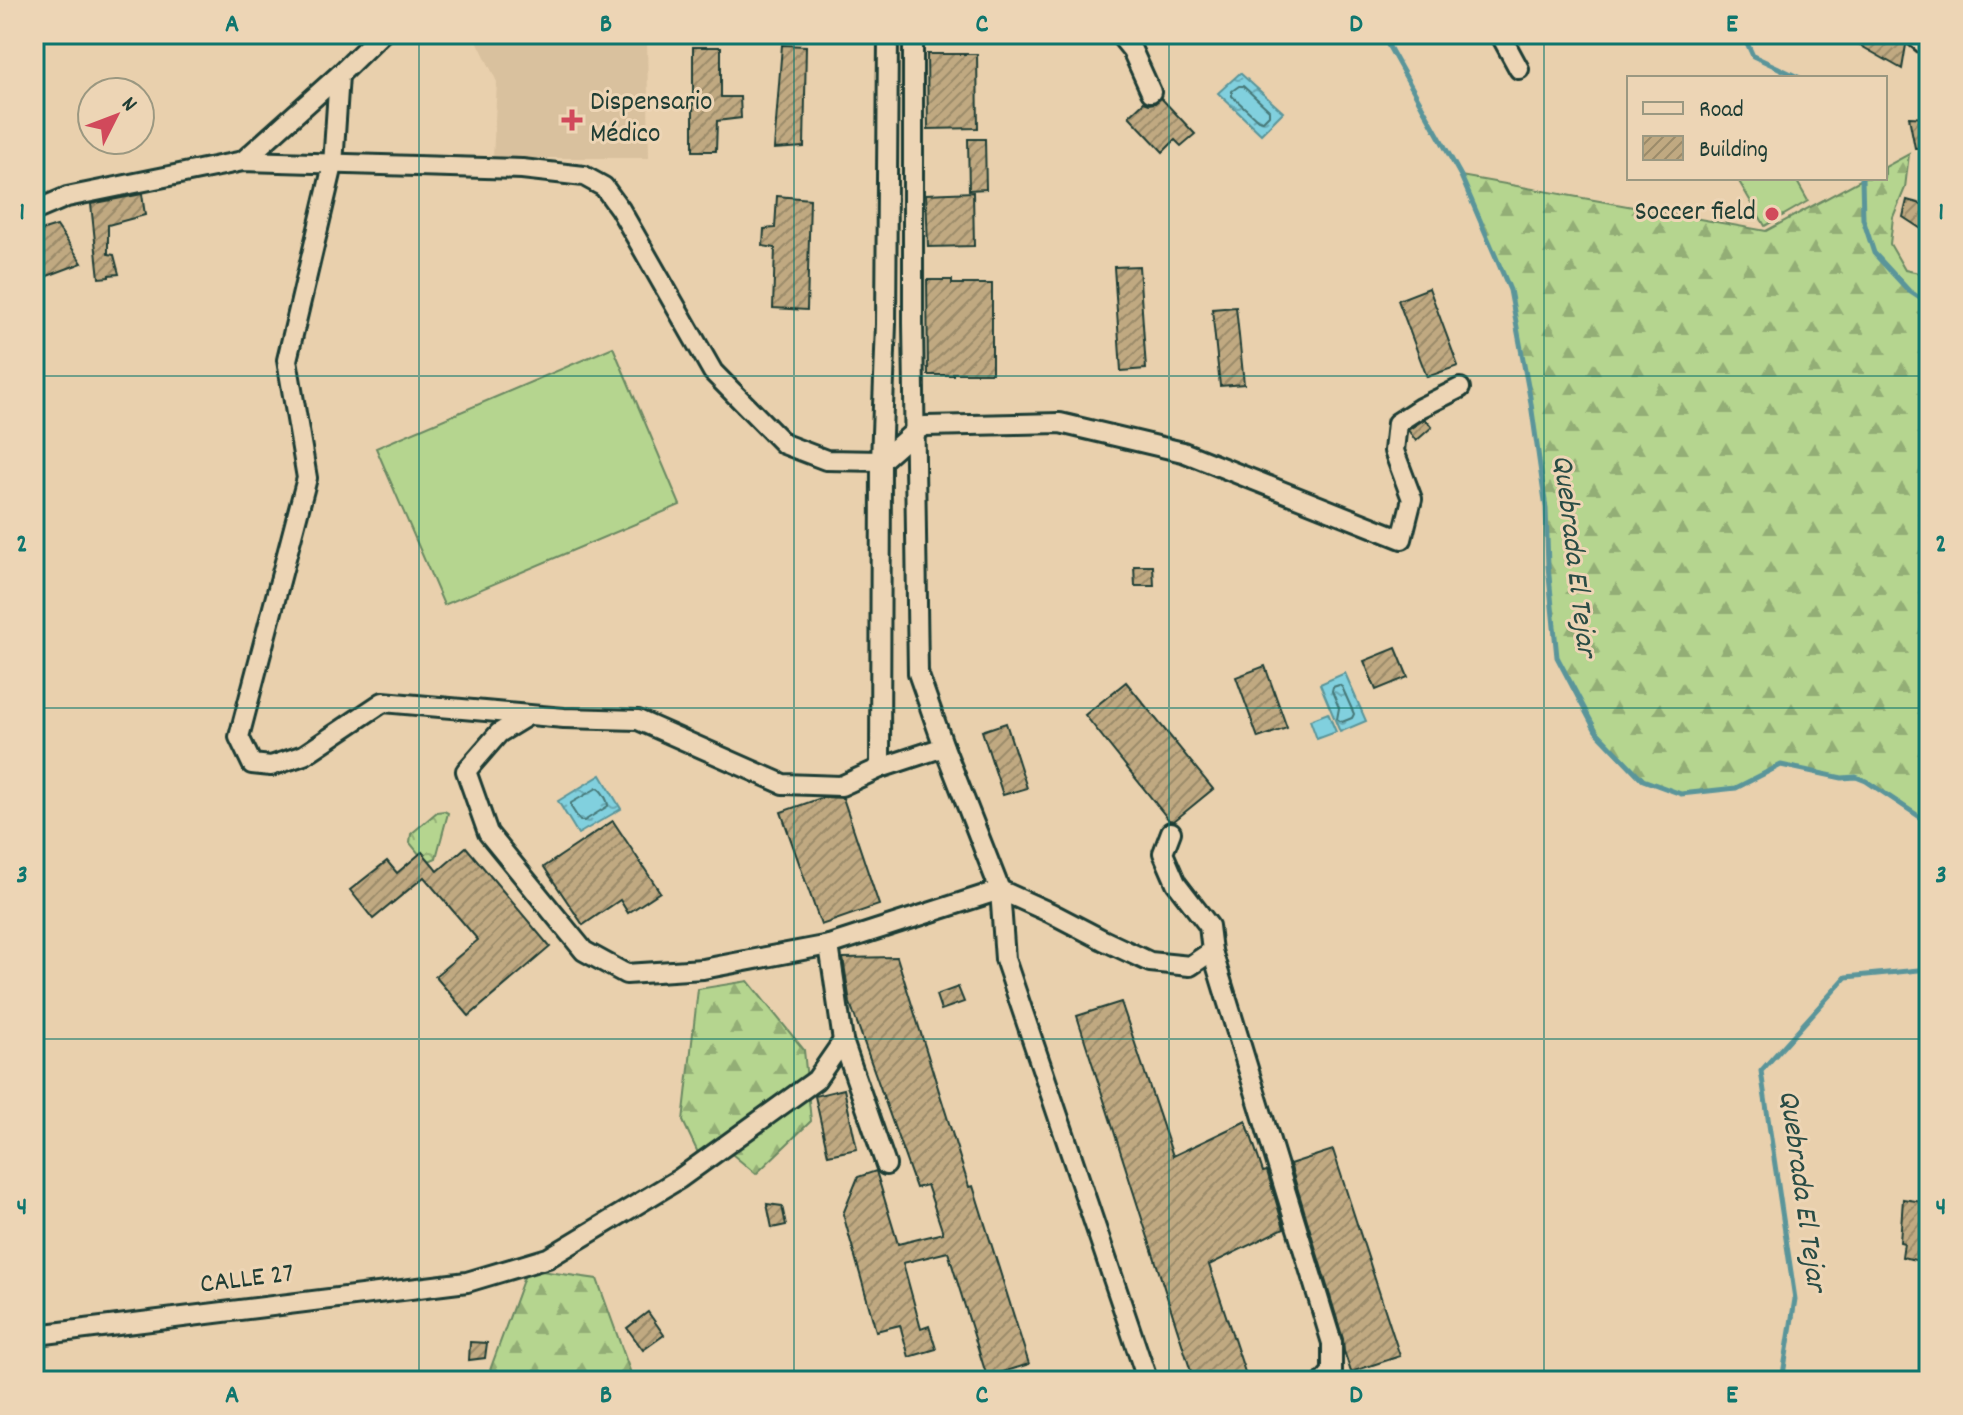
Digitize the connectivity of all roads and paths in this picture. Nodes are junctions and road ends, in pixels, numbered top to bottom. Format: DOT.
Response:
graph roads {
  1 [pos="381,34"];
  2 [pos="888,34"];
  3 [pos="913,34"];
  4 [pos="1119,34"];
  5 [pos="1500,34"];
  6 [pos="1912,34"];
  7 [pos="1929,48"];
  8 [pos="1519,69"];
  9 [pos="339,75"];
  10 [pos="1151,92"];
  11 [pos="243,161"];
  12 [pos="333,165"];
  13 [pos="34,211"];
  14 [pos="913,323"];
  15 [pos="886,324"];
  16 [pos="1460,388"];
  17 [pos="915,431"];
  18 [pos="881,461"];
  19 [pos="527,716"];
  20 [pos="944,747"];
  21 [pos="880,768"];
  22 [pos="1171,832"];
  23 [pos="1000,890"];
  24 [pos="829,945"];
  25 [pos="1212,951"];
  26 [pos="843,1041"];
  27 [pos="886,1165"];
  28 [pos="34,1332"];
  29 [pos="1150,1381"];
  30 [pos="1324,1381"];
  1 -- 9 [label="street"];
  2 -- 15 [label="street"];
  3 -- 14 [label="street"];
  4 -- 10 [label="street"];
  5 -- 8 [label="street"];
  6 -- 7 [label="street"];
  9 -- 11 [label="street"];
  9 -- 12 [label="street"];
  11 -- 12 [label="street"];
  11 -- 13 [label="street"];
  12 -- 18 [label="street"];
  12 -- 19 [label="street"];
  14 -- 15 [label="street"];
  14 -- 17 [label="street"];
  15 -- 18 [label="street"];
  16 -- 17 [label="street"];
  17 -- 18 [label="street"];
  17 -- 20 [label="street"];
  18 -- 21 [label="street"];
  19 -- 21 [label="street"];
  19 -- 24 [label="street"];
  20 -- 21 [label="street"];
  20 -- 23 [label="street"];
  22 -- 25 [label="street"];
  23 -- 24 [label="street"];
  23 -- 25 [label="street"];
  23 -- 29 [label="street"];
  24 -- 26 [label="street"];
  25 -- 30 [label="street"];
  26 -- 27 [label="street"];
  26 -- 28 [label="street, CALLE 27"];
}
